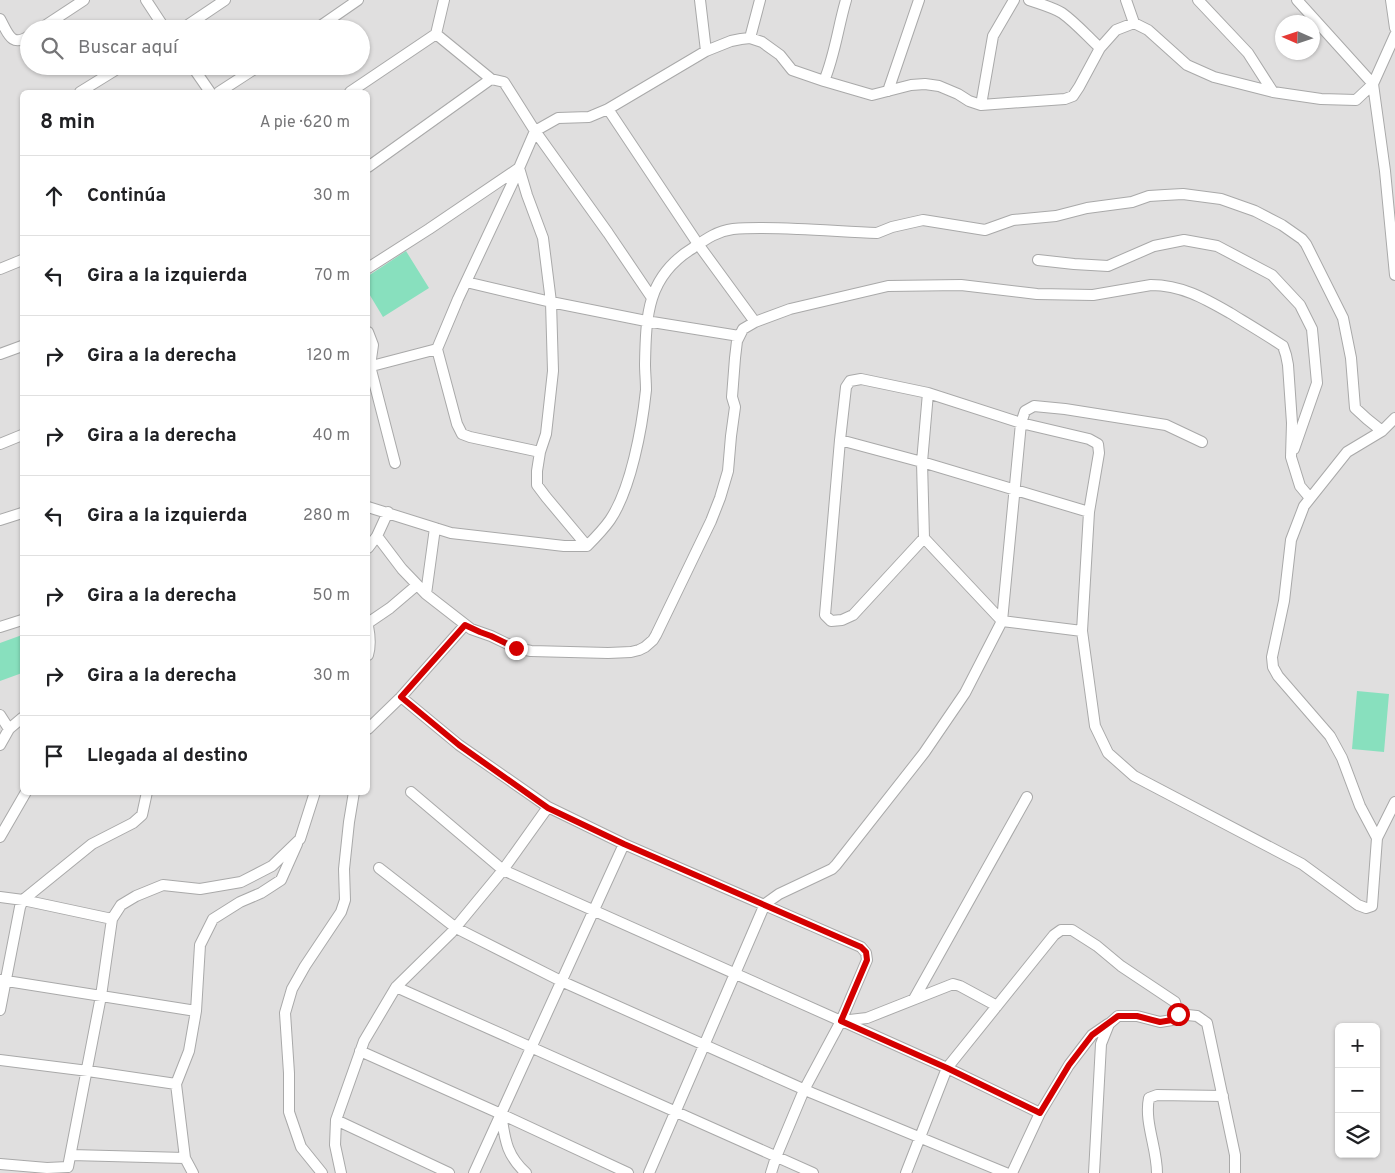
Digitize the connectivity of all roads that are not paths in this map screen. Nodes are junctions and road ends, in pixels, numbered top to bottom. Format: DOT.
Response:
graph roads {
  1 [pos="84,0"];
  2 [pos="146,0"];
  3 [pos="225,0"];
  4 [pos="358,0"];
  5 [pos="444,0"];
  6 [pos="700,0"];
  7 [pos="760,0"];
  8 [pos="846,0"];
  9 [pos="919,0"];
  10 [pos="1014,0"];
  11 [pos="1029,0"];
  12 [pos="1126,0"];
  13 [pos="1198,0"];
  14 [pos="1297,0"];
  15 [pos="1391,0"];
  16 [pos="0,19"];
  17 [pos="54,20"];
  18 [pos="160,20"];
  19 [pos="195,20"];
  20 [pos="329,20"];
  21 [pos="1134,23"];
  22 [pos="1395,28"];
  23 [pos="436,34"];
  24 [pos="1395,35"];
  25 [pos="750,38"];
  26 [pos="20,40"];
  27 [pos="1100,48"];
  28 [pos="706,51"];
  29 [pos="107,75"];
  30 [pos="198,75"];
  31 [pos="245,75"];
  32 [pos="491,79"];
  33 [pos="824,80"];
  34 [pos="1373,84"];
  35 [pos="83,90"];
  36 [pos="209,90"];
  37 [pos="222,90"];
  38 [pos="353,90"];
  39 [pos="888,91"];
  40 [pos="1273,92"];
  41 [pos="981,105"];
  42 [pos="608,109"];
  43 [pos="535,130"];
  44 [pos="370,166"];
  45 [pos="519,168"];
  46 [pos="698,244"];
  47 [pos="1038,260"];
  48 [pos="20,261"];
  49 [pos="370,267"];
  50 [pos="0,269"];
  51 [pos="1395,275"];
  52 [pos="466,282"];
  53 [pos="652,298"];
  54 [pos="551,302"];
  55 [pos="646,321"];
  56 [pos="755,322"];
  57 [pos="739,336"];
  58 [pos="370,337"];
  59 [pos="20,347"];
  60 [pos="437,349"];
  61 [pos="0,354"];
  62 [pos="370,361"];
  63 [pos="370,366"];
  64 [pos="370,370"];
  65 [pos="928,392"];
  66 [pos="1395,418"];
  67 [pos="1021,423"];
  68 [pos="1382,431"];
  69 [pos="20,436"];
  70 [pos="840,440"];
  71 [pos="1202,442"];
  72 [pos="0,444"];
  73 [pos="540,452"];
  74 [pos="1291,457"];
  75 [pos="922,462"];
  76 [pos="395,463"];
  77 [pos="1015,490"];
  78 [pos="1310,498"];
  79 [pos="370,508"];
  80 [pos="388,512"];
  81 [pos="1089,512"];
  82 [pos="20,514"];
  83 [pos="0,520"];
  84 [pos="435,528"];
  85 [pos="376,536"];
  86 [pos="924,538"];
  87 [pos="370,545"];
  88 [pos="587,546"];
  89 [pos="417,585"];
  90 [pos="426,594"];
  91 [pos="20,621"];
  92 [pos="1002,621"];
  93 [pos="370,623"];
  94 [pos="465,625"];
  95 [pos="0,627"];
  96 [pos="1082,631"];
  97 [pos="401,697"];
  98 [pos="0,715"];
  99 [pos="20,720"];
  100 [pos="370,727"];
  101 [pos="9,729"];
  102 [pos="0,745"];
  103 [pos="411,792"];
  104 [pos="24,795"];
  105 [pos="145,795"];
  106 [pos="313,795"];
  107 [pos="353,795"];
  108 [pos="1027,796"];
  109 [pos="1395,802"];
  110 [pos="548,808"];
  111 [pos="0,837"];
  112 [pos="1377,838"];
  113 [pos="300,839"];
  114 [pos="624,844"];
  115 [pos="379,868"];
  116 [pos="503,870"];
  117 [pos="0,897"];
  118 [pos="23,900"];
  119 [pos="764,904"];
  120 [pos="594,910"];
  121 [pos="112,919"];
  122 [pos="456,928"];
  123 [pos="734,973"];
  124 [pos="3,980"];
  125 [pos="561,981"];
  126 [pos="396,987"];
  127 [pos="101,996"];
  128 [pos="914,999"];
  129 [pos="997,1006"];
  130 [pos="0,1010"];
  131 [pos="196,1011"];
  132 [pos="1178,1014"];
  133 [pos="841,1021"];
  134 [pos="1109,1024"];
  135 [pos="703,1045"];
  136 [pos="531,1047"];
  137 [pos="360,1051"];
  138 [pos="0,1060"];
  139 [pos="947,1068"];
  140 [pos="88,1071"];
  141 [pos="176,1084"];
  142 [pos="804,1090"];
  143 [pos="1223,1096"];
  144 [pos="674,1112"];
  145 [pos="1040,1113"];
  146 [pos="501,1114"];
  147 [pos="336,1120"];
  148 [pos="919,1138"];
  149 [pos="71,1155"];
  150 [pos="776,1157"];
  151 [pos="185,1158"];
  152 [pos="0,1164"];
  153 [pos="71,1170"];
  154 [pos="193,1173"];
  155 [pos="322,1173"];
  156 [pos="341,1173"];
  157 [pos="449,1173"];
  158 [pos="474,1173"];
  159 [pos="526,1173"];
  160 [pos="628,1173"];
  161 [pos="649,1173"];
  162 [pos="771,1173"];
  163 [pos="813,1173"];
  164 [pos="906,1173"];
  165 [pos="1006,1173"];
  166 [pos="1012,1173"];
  167 [pos="1094,1173"];
  168 [pos="1157,1173"];
  169 [pos="1235,1173"];
  1 -- 17 [label="street"];
  2 -- 18 [label="street"];
  3 -- 19 [label="street"];
  4 -- 20 [label="street"];
  5 -- 23 [label="street"];
  6 -- 28 [label="street"];
  7 -- 25 [label="street"];
  8 -- 33 [label="street"];
  9 -- 39 [label="street"];
  10 -- 41 [label="street"];
  11 -- 27 [label="street"];
  12 -- 21 [label="street"];
  13 -- 40 [label="street"];
  14 -- 34 [label="street"];
  15 -- 22 [label="street"];
  16 -- 26 [label="street"];
  21 -- 27 [label="street"];
  21 -- 40 [label="street"];
  23 -- 32 [label="street"];
  23 -- 38 [label="street"];
  24 -- 34 [label="street"];
  25 -- 28 [label="street"];
  25 -- 33 [label="street"];
  27 -- 41 [label="street"];
  28 -- 42 [label="street"];
  29 -- 35 [label="street"];
  30 -- 36 [label="street"];
  31 -- 37 [label="street"];
  32 -- 43 [label="street"];
  32 -- 44 [label="street"];
  33 -- 39 [label="street"];
  34 -- 40 [label="street"];
  34 -- 51 [label="street"];
  39 -- 41 [label="street"];
  42 -- 43 [label="street"];
  42 -- 46 [label="street"];
  43 -- 45 [label="street"];
  43 -- 53 [label="street"];
  45 -- 49 [label="street"];
  45 -- 52 [label="street"];
  45 -- 54 [label="street"];
  46 -- 53 [label="street"];
  46 -- 56 [label="street"];
  46 -- 68 [label="street"];
  47 -- 74 [label="street"];
  48 -- 50 [label="street"];
  52 -- 54 [label="street"];
  52 -- 60 [label="street"];
  53 -- 55 [label="street"];
  54 -- 55 [label="street"];
  54 -- 73 [label="street"];
  55 -- 57 [label="street"];
  55 -- 88 [label="street"];
  56 -- 57 [label="street"];
  56 -- 74 [label="street"];
  57 -- 94 [label="street"];
  58 -- 62 [label="street"];
  59 -- 61 [label="street"];
  60 -- 63 [label="street"];
  60 -- 73 [label="street"];
  64 -- 76 [label="street"];
  65 -- 67 [label="street"];
  65 -- 70 [label="street"];
  65 -- 75 [label="street"];
  66 -- 68 [label="street"];
  67 -- 71 [label="street"];
  67 -- 77 [label="street"];
  67 -- 81 [label="street"];
  68 -- 78 [label="street"];
  69 -- 72 [label="street"];
  70 -- 75 [label="street"];
  70 -- 86 [label="street"];
  73 -- 88 [label="street"];
  74 -- 78 [label="street"];
  75 -- 77 [label="street"];
  75 -- 86 [label="street"];
  77 -- 81 [label="street"];
  77 -- 92 [label="street"];
  78 -- 112 [label="street"];
  79 -- 80 [label="street"];
  80 -- 84 [label="street"];
  80 -- 85 [label="street"];
  81 -- 96 [label="street"];
  82 -- 83 [label="street"];
  84 -- 88 [label="street"];
  84 -- 90 [label="street"];
  85 -- 87 [label="street"];
  85 -- 89 [label="street"];
  86 -- 92 [label="street"];
  89 -- 90 [label="street"];
  89 -- 93 [label="street"];
  90 -- 94 [label="street"];
  91 -- 95 [label="street"];
  92 -- 96 [label="street"];
  92 -- 119 [label="street"];
  94 -- 97 [label="street"];
  96 -- 112 [label="street"];
  97 -- 100 [label="street"];
  97 -- 110 [label="street"];
  98 -- 101 [label="street"];
  99 -- 101 [label="street"];
  101 -- 102 [label="street"];
  103 -- 116 [label="street"];
  104 -- 111 [label="street"];
  105 -- 118 [label="street"];
  106 -- 113 [label="street"];
  107 -- 155 [label="street"];
  108 -- 128 [label="street"];
  109 -- 112 [label="street"];
  110 -- 114 [label="street"];
  110 -- 116 [label="street"];
  113 -- 121 [label="street"];
  113 -- 131 [label="street"];
  114 -- 119 [label="street"];
  114 -- 120 [label="street"];
  115 -- 122 [label="street"];
  116 -- 120 [label="street"];
  116 -- 122 [label="street"];
  117 -- 118 [label="street"];
  118 -- 121 [label="street"];
  118 -- 124 [label="street"];
  119 -- 123 [label="street"];
  119 -- 133 [label="street"];
  120 -- 123 [label="street"];
  120 -- 125 [label="street"];
  121 -- 127 [label="street"];
  122 -- 125 [label="street"];
  122 -- 126 [label="street"];
  123 -- 133 [label="street"];
  123 -- 135 [label="street"];
  124 -- 127 [label="street"];
  124 -- 130 [label="street"];
  125 -- 135 [label="street"];
  125 -- 136 [label="street"];
  126 -- 136 [label="street"];
  126 -- 137 [label="street"];
  127 -- 131 [label="street"];
  127 -- 140 [label="street"];
  128 -- 129 [label="street"];
  128 -- 133 [label="street"];
  129 -- 132 [label="street"];
  129 -- 139 [label="street"];
  131 -- 141 [label="street"];
  132 -- 134 [label="street"];
  132 -- 143 [label="street"];
  133 -- 139 [label="street"];
  133 -- 142 [label="street"];
  134 -- 145 [label="street"];
  134 -- 167 [label="street"];
  135 -- 142 [label="street"];
  135 -- 144 [label="street"];
  136 -- 144 [label="street"];
  136 -- 146 [label="street"];
  137 -- 146 [label="street"];
  137 -- 147 [label="street"];
  138 -- 140 [label="street"];
  139 -- 145 [label="street"];
  139 -- 148 [label="street"];
  140 -- 141 [label="street"];
  140 -- 149 [label="street"];
  141 -- 151 [label="street"];
  142 -- 148 [label="street"];
  142 -- 150 [label="street"];
  143 -- 168 [label="street"];
  143 -- 169 [label="street"];
  144 -- 150 [label="street"];
  144 -- 161 [label="street"];
  145 -- 166 [label="street"];
  146 -- 158 [label="street"];
  146 -- 159 [label="street"];
  146 -- 160 [label="street"];
  147 -- 156 [label="street"];
  147 -- 157 [label="street"];
  148 -- 164 [label="street"];
  148 -- 165 [label="street"];
  149 -- 151 [label="street"];
  149 -- 153 [label="street"];
  150 -- 162 [label="street"];
  150 -- 163 [label="street"];
  151 -- 154 [label="street"];
  152 -- 153 [label="street"];
}
